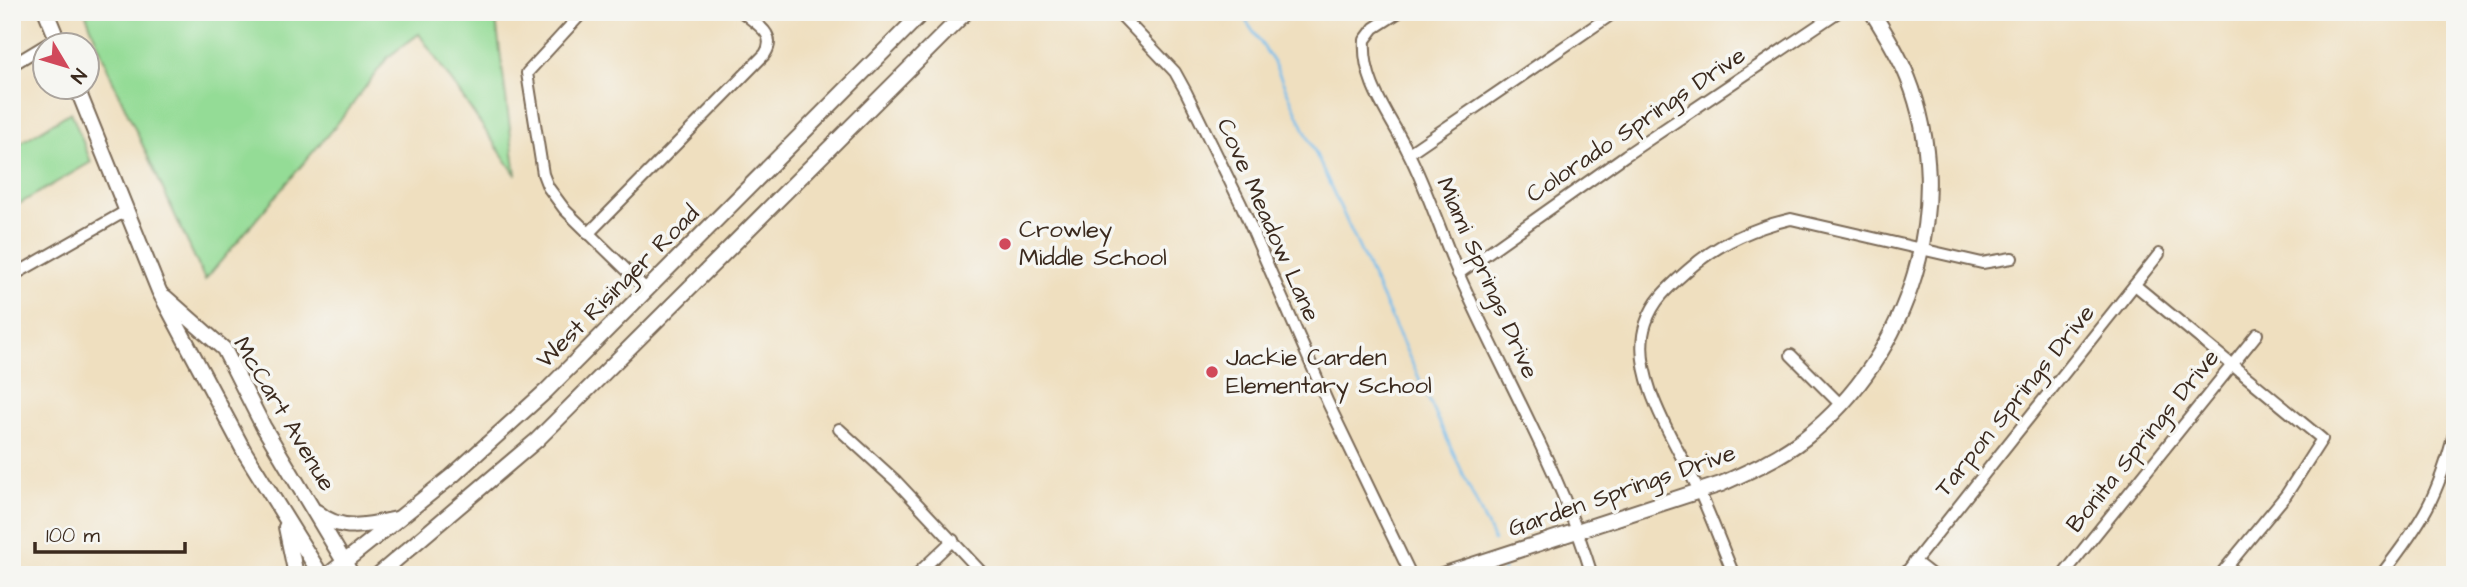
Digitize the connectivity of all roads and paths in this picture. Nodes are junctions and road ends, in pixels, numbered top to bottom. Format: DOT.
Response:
graph roads {
  1 [pos="46,12"];
  2 [pos="583,12"];
  3 [pos="742,12"];
  4 [pos="923,12"];
  5 [pos="966,12"];
  6 [pos="1118,12"];
  7 [pos="1399,12"];
  8 [pos="1615,12"];
  9 [pos="1838,12"];
  10 [pos="1872,12"];
  11 [pos="54,32"];
  12 [pos="32,55"];
  13 [pos="12,65"];
  14 [pos="83,102"];
  15 [pos="1409,153"];
  16 [pos="126,211"];
  17 [pos="588,234"];
  18 [pos="1923,247"];
  19 [pos="2159,254"];
  20 [pos="2012,258"];
  21 [pos="1458,274"];
  22 [pos="12,276"];
  23 [pos="2135,285"];
  24 [pos="647,290"];
  25 [pos="159,291"];
  26 [pos="666,310"];
  27 [pos="2256,334"];
  28 [pos="1791,355"];
  29 [pos="2232,364"];
  30 [pos="1841,405"];
  31 [pos="839,429"];
  32 [pos="2455,430"];
  33 [pos="2452,449"];
  34 [pos="1699,491"];
  35 [pos="315,510"];
  36 [pos="283,512"];
  37 [pos="398,519"];
  38 [pos="1579,531"];
  39 [pos="953,540"];
  40 [pos="398,560"];
  41 [pos="1914,561"];
  42 [pos="348,569"];
  43 [pos="296,575"];
  44 [pos="321,575"];
  45 [pos="328,575"];
  46 [pos="378,575"];
  47 [pos="393,575"];
  48 [pos="916,575"];
  49 [pos="984,575"];
  50 [pos="1411,575"];
  51 [pos="1442,575"];
  52 [pos="1592,575"];
  53 [pos="1734,575"];
  54 [pos="1904,575"];
  55 [pos="1932,575"];
  56 [pos="2063,575"];
  57 [pos="2220,575"];
  58 [pos="2381,575"];
  1 -- 11 [label="main road"];
  2 -- 17 [label="street"];
  3 -- 17 [label="street"];
  4 -- 24 [label="main road, West Risinger Road"];
  5 -- 26 [label="main road, West Risinger Road"];
  6 -- 50 [label="street, Cove Meadow Lane"];
  7 -- 15 [label="street, Miami Springs Drive"];
  8 -- 15 [label="street"];
  9 -- 21 [label="street, Colorado Springs Drive"];
  10 -- 18 [label="main road, Garden Springs Drive"];
  12 -- 13 [label="street"];
  14 -- 16 [label="main road, McCart Avenue"];
  15 -- 21 [label="street, Miami Springs Drive"];
  16 -- 22 [label="street"];
  16 -- 25 [label="main road, McCart Avenue"];
  17 -- 24 [label="street"];
  18 -- 20 [label="street"];
  18 -- 30 [label="main road, Garden Springs Drive"];
  18 -- 34 [label="street"];
  19 -- 23 [label="street, Tarpon Springs Drive"];
  21 -- 38 [label="street, Miami Springs Drive"];
  23 -- 29 [label="street"];
  23 -- 41 [label="street, Tarpon Springs Drive"];
  24 -- 26 [label="main road"];
  24 -- 37 [label="main road, West Risinger Road"];
  25 -- 35 [label="main road, McCart Avenue"];
  25 -- 36 [label="main road, McCart Avenue"];
  26 -- 40 [label="main road, West Risinger Road"];
  27 -- 29 [label="street, Bonita Springs Drive"];
  28 -- 30 [label="street"];
  29 -- 56 [label="street, Bonita Springs Drive"];
  29 -- 57 [label="street"];
  30 -- 34 [label="main road, Garden Springs Drive"];
  31 -- 39 [label="street"];
  32 -- 33 [label="street"];
  33 -- 58 [label="street"];
  34 -- 38 [label="main road, Garden Springs Drive"];
  34 -- 53 [label="street"];
  35 -- 37 [label="main road"];
  35 -- 42 [label="main road, McCart Avenue"];
  36 -- 43 [label="main road"];
  36 -- 44 [label="main road, McCart Avenue"];
  37 -- 42 [label="main road, West Risinger Road"];
  38 -- 51 [label="main road, Garden Springs Drive"];
  38 -- 52 [label="street, Miami Springs Drive"];
  39 -- 48 [label="street"];
  39 -- 49 [label="street"];
  40 -- 46 [label="main road, West Risinger Road"];
  40 -- 47 [label="main road"];
  41 -- 54 [label="street, Tarpon Springs Drive"];
  41 -- 55 [label="street"];
  42 -- 45 [label="main road, West Risinger Road"];
}
